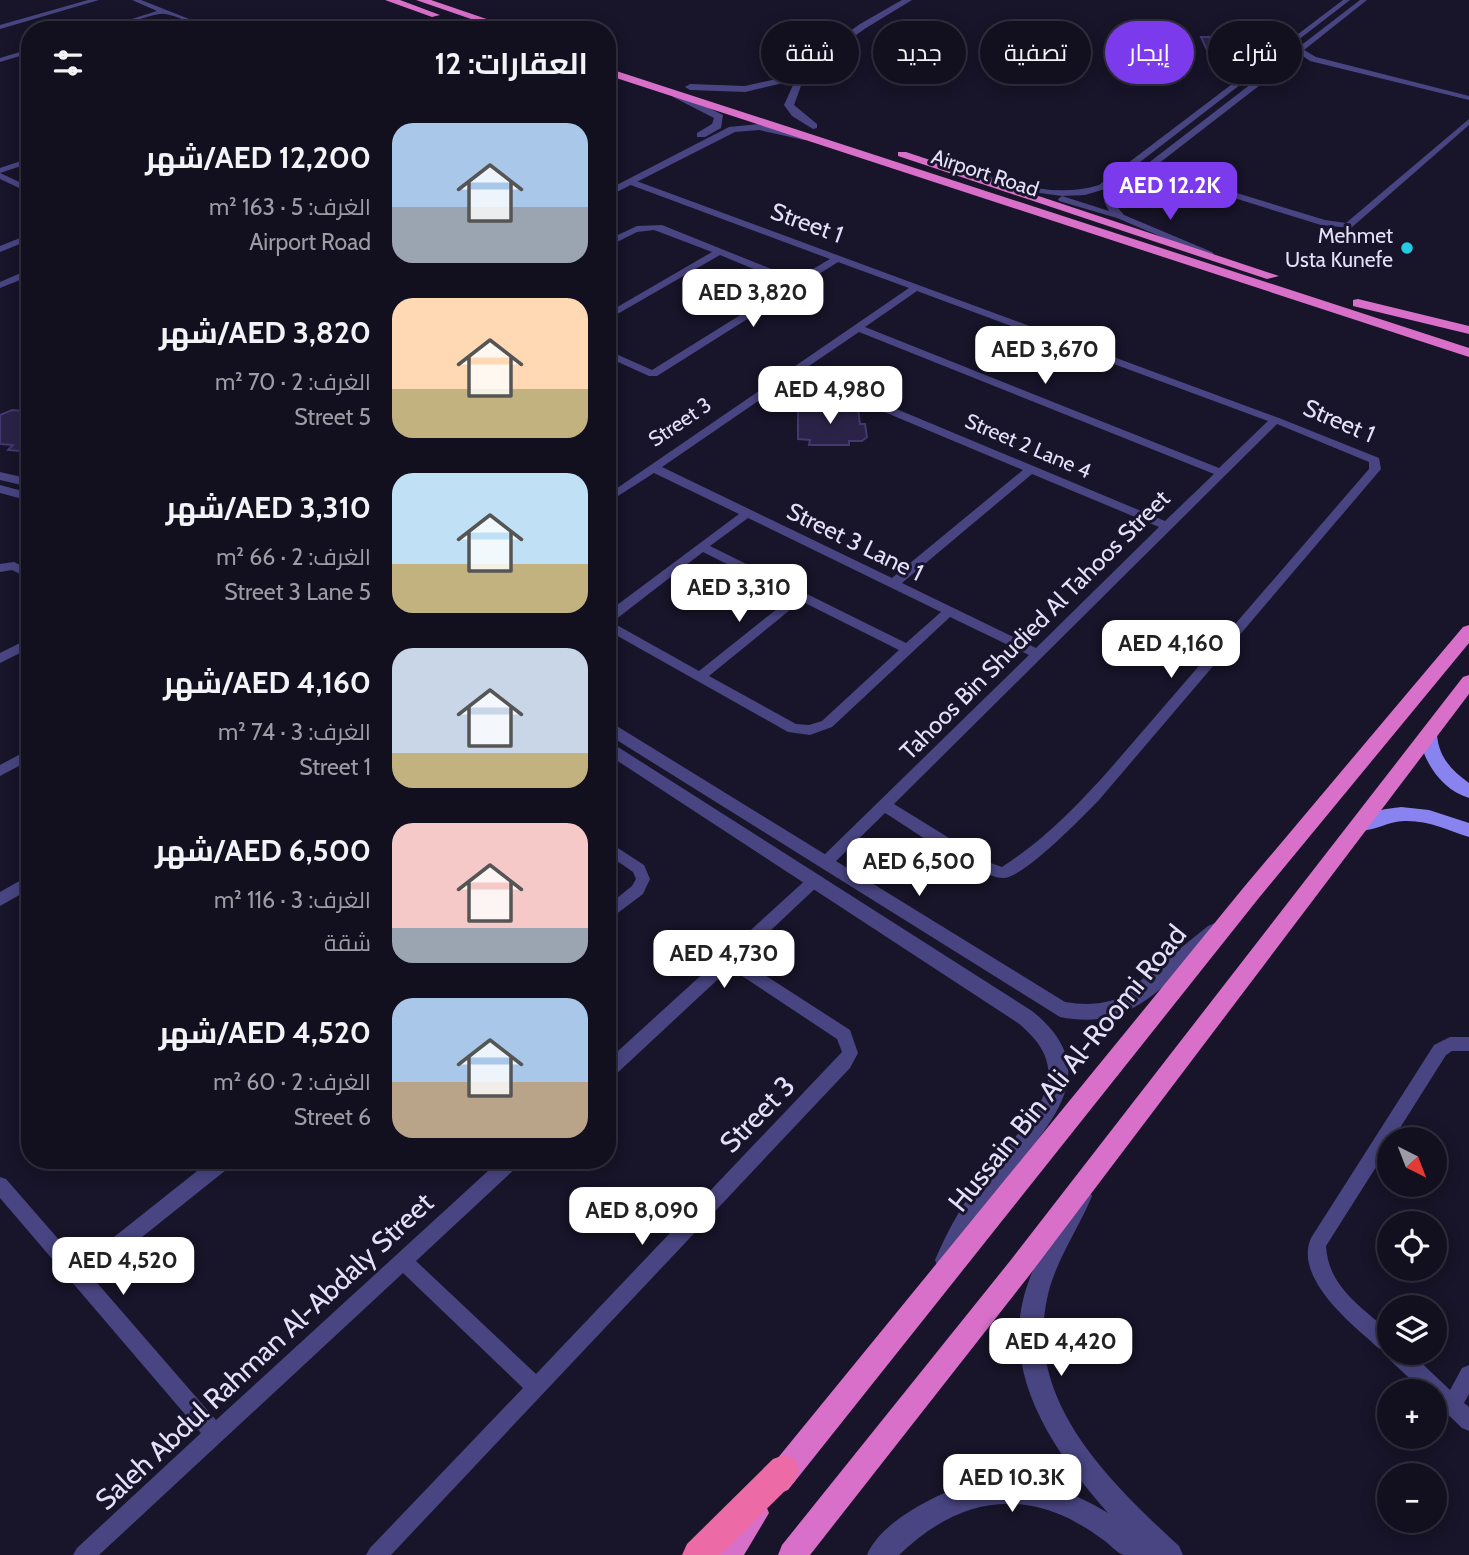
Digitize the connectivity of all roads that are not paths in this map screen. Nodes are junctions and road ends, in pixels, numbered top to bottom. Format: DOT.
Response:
graph roads {
  1 [pos="96,0"];
  2 [pos="135,0"];
  3 [pos="390,0"];
  4 [pos="421,0"];
  5 [pos="908,0"];
  6 [pos="922,0"];
  7 [pos="1347,0"];
  8 [pos="1364,0"];
  9 [pos="1337,7"];
  10 [pos="163,11"];
  11 [pos="1339,20"];
  12 [pos="21,21"];
  13 [pos="21,21"];
  14 [pos="130,21"];
  15 [pos="190,21"];
  16 [pos="454,21"];
  17 [pos="486,21"];
  18 [pos="0,27"];
  19 [pos="859,31"];
  20 [pos="859,39"];
  21 [pos="1302,48"];
  22 [pos="1302,52"];
  23 [pos="21,54"];
  24 [pos="0,60"];
  25 [pos="616,63"];
  26 [pos="616,74"];
  27 [pos="773,84"];
  28 [pos="798,84"];
  29 [pos="1256,84"];
  30 [pos="690,88"];
  31 [pos="666,90"];
  32 [pos="1469,98"];
  33 [pos="1210,105"];
  34 [pos="1469,121"];
  35 [pos="1205,125"];
  36 [pos="813,126"];
  37 [pos="712,130"];
  38 [pos="818,140"];
  39 [pos="692,149"];
  40 [pos="1134,163"];
  41 [pos="1155,163"];
  42 [pos="21,164"];
  43 [pos="949,169"];
  44 [pos="0,173"];
  45 [pos="1142,173"];
  46 [pos="1171,176"];
  47 [pos="616,178"];
  48 [pos="1130,181"];
  49 [pos="631,182"];
  50 [pos="21,185"];
  51 [pos="616,190"];
  52 [pos="1038,191"];
  53 [pos="1273,208"];
  54 [pos="1283,211"];
  55 [pos="1262,216"];
  56 [pos="1121,217"];
  57 [pos="1273,220"];
  58 [pos="616,240"];
  59 [pos="21,241"];
  60 [pos="0,249"];
  61 [pos="720,251"];
  62 [pos="1209,254"];
  63 [pos="837,258"];
  64 [pos="21,276"];
  65 [pos="797,283"];
  66 [pos="0,285"];
  67 [pos="917,288"];
  68 [pos="1358,303"];
  69 [pos="616,312"];
  70 [pos="1386,326"];
  71 [pos="858,328"];
  72 [pos="1469,330"];
  73 [pos="1469,340"];
  74 [pos="1469,353"];
  75 [pos="616,357"];
  76 [pos="1469,360"];
  77 [pos="796,371"];
  78 [pos="1275,420"];
  79 [pos="654,468"];
  80 [pos="1031,469"];
  81 [pos="1221,473"];
  82 [pos="21,476"];
  83 [pos="1,480"];
  84 [pos="21,483"];
  85 [pos="21,492"];
  86 [pos="616,494"];
  87 [pos="747,513"];
  88 [pos="1167,526"];
  89 [pos="702,547"];
  90 [pos="0,568"];
  91 [pos="21,570"];
  92 [pos="893,584"];
  93 [pos="800,596"];
  94 [pos="949,611"];
  95 [pos="616,612"];
  96 [pos="1469,631"];
  97 [pos="616,632"];
  98 [pos="21,647"];
  99 [pos="906,649"];
  100 [pos="1038,654"];
  101 [pos="0,659"];
  102 [pos="699,678"];
  103 [pos="1469,681"];
  104 [pos="616,734"];
  105 [pos="1428,735"];
  106 [pos="616,752"];
  107 [pos="21,759"];
  108 [pos="0,771"];
  109 [pos="1469,792"];
  110 [pos="884,805"];
  111 [pos="1361,825"];
  112 [pos="1469,830"];
  113 [pos="616,852"];
  114 [pos="826,862"];
  115 [pos="815,880"];
  116 [pos="21,887"];
  117 [pos="0,901"];
  118 [pos="616,908"];
  119 [pos="1227,923"];
  120 [pos="729,960"];
  121 [pos="1469,1044"];
  122 [pos="616,1064"];
  123 [pos="214,1169"];
  124 [pos="502,1169"];
  125 [pos="1087,1180"];
  126 [pos="0,1185"];
  127 [pos="403,1261"];
  128 [pos="79,1276"];
  129 [pos="934,1286"];
  130 [pos="1377,1333"];
  131 [pos="1410,1365"];
  132 [pos="1469,1375"];
  133 [pos="536,1387"];
  134 [pos="1452,1405"];
  135 [pos="1469,1421"];
  136 [pos="215,1434"];
  137 [pos="784,1470"];
  138 [pos="85,1555"];
  139 [pos="377,1555"];
  140 [pos="698,1555"];
  141 [pos="727,1555"];
  142 [pos="792,1555"];
  143 [pos="880,1555"];
  144 [pos="1144,1555"];
  145 [pos="1170,1555"];
  1 -- 13 [label="street"];
  2 -- 10 [label="street"];
  3 -- 16 [label="highway"];
  4 -- 17 [label="highway"];
  5 -- 19 [label="street"];
  6 -- 20 [label="street"];
  7 -- 9 [label="street"];
  8 -- 11 [label="street"];
  9 -- 11 [label="street"];
  9 -- 33 [label="street"];
  10 -- 14 [label="street"];
  10 -- 15 [label="street"];
  11 -- 21 [label="street"];
  12 -- 18 [label="street"];
  22 -- 32 [label="street"];
  23 -- 24 [label="street"];
  25 -- 30 [label="highway, Airport Road"];
  26 -- 31 [label="highway, Airport Road"];
  27 -- 30 [label="street"];
  28 -- 36 [label="street"];
  29 -- 35 [label="street"];
  30 -- 36 [label="highway, Airport Road"];
  31 -- 37 [label="street"];
  31 -- 38 [label="highway, Airport Road"];
  33 -- 35 [label="street"];
  33 -- 40 [label="street"];
  34 -- 54 [label="street"];
  35 -- 41 [label="street"];
  36 -- 43 [label="highway, Airport Road"];
  37 -- 39 [label="street"];
  37 -- 47 [label="street"];
  38 -- 39 [label="street"];
  38 -- 70 [label="highway, Airport Road"];
  39 -- 49 [label="street"];
  40 -- 48 [label="street"];
  40 -- 52 [label="street"];
  41 -- 45 [label="street"];
  41 -- 46 [label="street"];
  42 -- 44 [label="street"];
  43 -- 52 [label="street"];
  43 -- 62 [label="highway, Airport Road"];
  44 -- 50 [label="street"];
  45 -- 46 [label="street"];
  45 -- 48 [label="street"];
  46 -- 53 [label="street"];
  48 -- 56 [label="street"];
  49 -- 51 [label="street"];
  49 -- 63 [label="street, Street 1"];
  52 -- 56 [label="street"];
  53 -- 54 [label="street"];
  53 -- 55 [label="street"];
  54 -- 57 [label="street"];
  56 -- 62 [label="street"];
  58 -- 61 [label="street"];
  59 -- 60 [label="street"];
  61 -- 65 [label="street"];
  61 -- 69 [label="street"];
  62 -- 68 [label="highway, Airport Road"];
  63 -- 65 [label="street"];
  63 -- 67 [label="street, Street 1"];
  64 -- 66 [label="street"];
  65 -- 75 [label="street"];
  67 -- 71 [label="street, Street 3"];
  67 -- 78 [label="street, Street 1"];
  68 -- 72 [label="highway"];
  68 -- 73 [label="highway, Airport Road"];
  70 -- 74 [label="highway, Airport Road"];
  70 -- 76 [label="highway"];
  71 -- 77 [label="street, Street 3"];
  71 -- 81 [label="street"];
  77 -- 79 [label="street, Street 3"];
  77 -- 80 [label="street, Street 2 Lane 4"];
  78 -- 81 [label="street, Tahoos Bin Shudied Al Tahoos Street"];
  78 -- 110 [label="street, Street 1"];
  79 -- 86 [label="street, Street 3"];
  79 -- 87 [label="street, Street 3 Lane 1"];
  80 -- 88 [label="street, Street 2 Lane 4"];
  80 -- 92 [label="street"];
  81 -- 88 [label="street, Tahoos Bin Shudied Al Tahoos Street"];
  82 -- 83 [label="street"];
  83 -- 84 [label="street"];
  83 -- 85 [label="street"];
  87 -- 89 [label="street"];
  87 -- 92 [label="street, Street 3 Lane 1"];
  88 -- 100 [label="street, Tahoos Bin Shudied Al Tahoos Street"];
  89 -- 93 [label="street"];
  89 -- 95 [label="street"];
  90 -- 91 [label="street"];
  92 -- 94 [label="street, Street 3 Lane 1"];
  93 -- 99 [label="street"];
  93 -- 102 [label="street"];
  94 -- 99 [label="street"];
  94 -- 100 [label="street, Street 3 Lane 1"];
  96 -- 119 [label="highway, Hussain Bin Ali Al-Roomi Road"];
  97 -- 102 [label="street"];
  98 -- 101 [label="street"];
  99 -- 102 [label="street"];
  100 -- 110 [label="street, Tahoos Bin Shudied Al Tahoos Street"];
  103 -- 105 [label="highway"];
  104 -- 114 [label="street"];
  105 -- 109 [label="main road"];
  105 -- 111 [label="highway"];
  106 -- 115 [label="street"];
  107 -- 108 [label="street"];
  110 -- 114 [label="street, Tahoos Bin Shudied Al Tahoos Street"];
  111 -- 112 [label="main road"];
  111 -- 125 [label="highway"];
  113 -- 118 [label="street"];
  114 -- 119 [label="street"];
  115 -- 120 [label="street"];
  115 -- 129 [label="street"];
  116 -- 117 [label="street"];
  119 -- 129 [label="highway, Hussain Bin Ali Al-Roomi Road"];
  120 -- 122 [label="street"];
  120 -- 133 [label="street, Street 3"];
  121 -- 130 [label="street"];
  123 -- 128 [label="street"];
  124 -- 127 [label="street, Saleh Abdul Rahman Al-Abdaly Street"];
  125 -- 142 [label="highway"];
  125 -- 145 [label="street"];
  126 -- 128 [label="street"];
  127 -- 133 [label="street"];
  127 -- 136 [label="street, Saleh Abdul Rahman Al-Abdaly Street"];
  128 -- 136 [label="street"];
  129 -- 137 [label="highway, Hussain Bin Ali Al-Roomi Road"];
  131 -- 134 [label="street"];
  132 -- 134 [label="street"];
  133 -- 139 [label="street, Street 3"];
  134 -- 135 [label="street"];
  136 -- 138 [label="street, Saleh Abdul Rahman Al-Abdaly Street"];
  137 -- 140 [label="highway"];
  137 -- 141 [label="highway, Hussain Bin Ali Al-Roomi Road"];
  143 -- 144 [label="street"];
}
